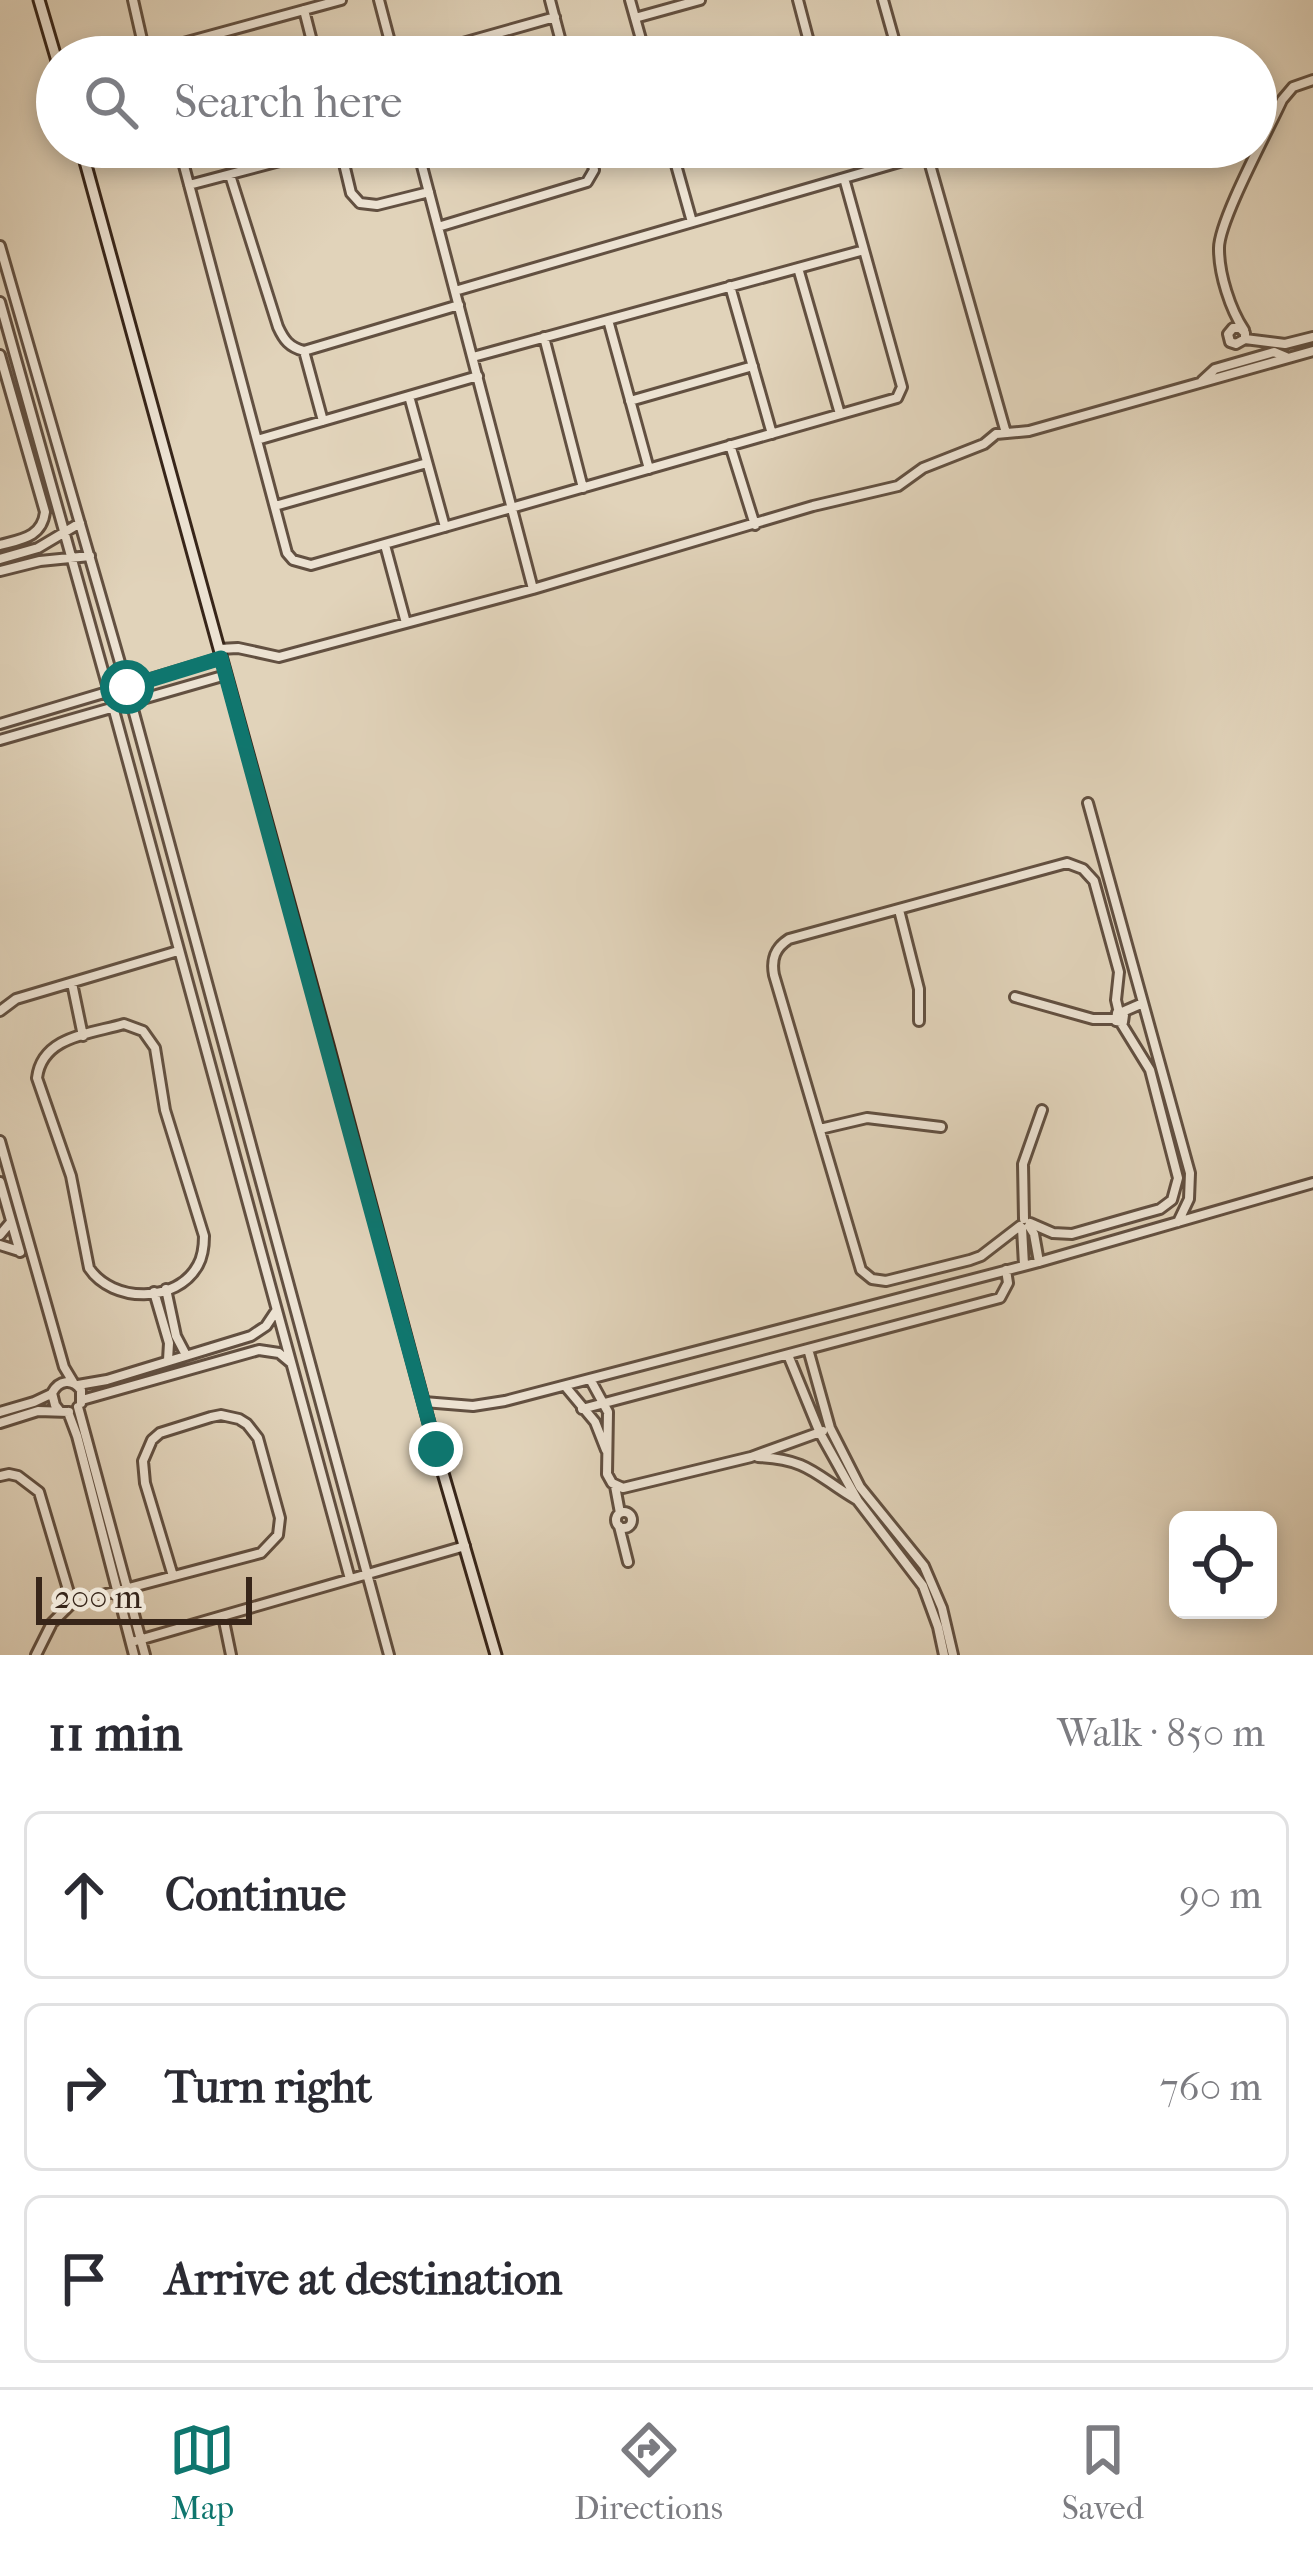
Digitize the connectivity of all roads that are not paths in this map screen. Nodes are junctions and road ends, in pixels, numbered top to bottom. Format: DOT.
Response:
graph roads {
  1 [pos="40,0"];
  2 [pos="133,0"];
  3 [pos="340,0"];
  4 [pos="379,0"];
  5 [pos="550,0"];
  6 [pos="630,0"];
  7 [pos="700,0"];
  8 [pos="798,0"];
  9 [pos="883,0"];
  10 [pos="304,10"];
  11 [pos="555,16"];
  12 [pos="635,18"];
  13 [pos="50,36"];
  14 [pos="142,36"];
  15 [pos="208,36"];
  16 [pos="311,36"];
  17 [pos="388,36"];
  18 [pos="486,36"];
  19 [pos="560,36"];
  20 [pos="640,36"];
  21 [pos="807,36"];
  22 [pos="893,36"];
  23 [pos="1313,80"];
  24 [pos="1277,111"];
  25 [pos="87,168"];
  26 [pos="185,168"];
  27 [pos="256,168"];
  28 [pos="343,168"];
  29 [pos="422,168"];
  30 [pos="594,168"];
  31 [pos="677,168"];
  32 [pos="874,168"];
  33 [pos="931,168"];
  34 [pos="1251,168"];
  35 [pos="230,175"];
  36 [pos="844,178"];
  37 [pos="190,185"];
  38 [pos="429,193"];
  39 [pos="692,222"];
  40 [pos="438,227"];
  41 [pos="0,246"];
  42 [pos="864,250"];
  43 [pos="798,268"];
  44 [pos="730,286"];
  45 [pos="455,291"];
  46 [pos="0,302"];
  47 [pos="459,305"];
  48 [pos="608,320"];
  49 [pos="544,337"];
  50 [pos="1313,337"];
  51 [pos="1241,339"];
  52 [pos="12,346"];
  53 [pos="0,351"];
  54 [pos="304,351"];
  55 [pos="1313,351"];
  56 [pos="472,357"];
  57 [pos="1257,357"];
  58 [pos="1288,358"];
  59 [pos="1233,364"];
  60 [pos="753,366"];
  61 [pos="478,376"];
  62 [pos="1200,383"];
  63 [pos="409,396"];
  64 [pos="630,401"];
  65 [pos="840,414"];
  66 [pos="322,421"];
  67 [pos="772,434"];
  68 [pos="1006,434"];
  69 [pos="257,440"];
  70 [pos="730,445"];
  71 [pos="427,463"];
  72 [pos="649,469"];
  73 [pos="583,488"];
  74 [pos="275,506"];
  75 [pos="512,508"];
  76 [pos="80,523"];
  77 [pos="755,525"];
  78 [pos="445,527"];
  79 [pos="65,533"];
  80 [pos="0,544"];
  81 [pos="385,545"];
  82 [pos="89,556"];
  83 [pos="72,558"];
  84 [pos="0,559"];
  85 [pos="0,571"];
  86 [pos="533,589"];
  87 [pos="406,623"];
  88 [pos="220,653"];
  89 [pos="226,675"];
  90 [pos="127,687"];
  91 [pos="109,692"];
  92 [pos="130,703"];
  93 [pos="114,708"];
  94 [pos="0,724"];
  95 [pos="0,740"];
  96 [pos="1088,802"];
  97 [pos="899,910"];
  98 [pos="178,951"];
  99 [pos="72,983"];
  100 [pos="1015,997"];
  101 [pos="1143,1003"];
  102 [pos="0,1011"];
  103 [pos="1146,1015"];
  104 [pos="1120,1017"];
  105 [pos="919,1021"];
  106 [pos="83,1036"];
  107 [pos="1042,1110"];
  108 [pos="941,1127"];
  109 [pos="820,1129"];
  110 [pos="0,1142"];
  111 [pos="0,1182"];
  112 [pos="1313,1184"];
  113 [pos="11,1222"];
  114 [pos="1178,1222"];
  115 [pos="1025,1225"];
  116 [pos="0,1235"];
  117 [pos="0,1245"];
  118 [pos="1039,1262"];
  119 [pos="1024,1264"];
  120 [pos="1006,1270"];
  121 [pos="166,1289"];
  122 [pos="154,1292"];
  123 [pos="277,1310"];
  124 [pos="808,1349"];
  125 [pos="186,1355"];
  126 [pos="788,1355"];
  127 [pos="168,1360"];
  128 [pos="292,1364"];
  129 [pos="590,1379"];
  130 [pos="75,1384"];
  131 [pos="565,1386"];
  132 [pos="52,1393"];
  133 [pos="424,1402"];
  134 [pos="604,1403"];
  135 [pos="80,1404"];
  136 [pos="582,1409"];
  137 [pos="63,1411"];
  138 [pos="0,1412"];
  139 [pos="0,1423"];
  140 [pos="825,1430"];
  141 [pos="82,1442"];
  142 [pos="606,1451"];
  143 [pos="751,1457"];
  144 [pos="0,1476"];
  145 [pos="615,1486"];
  146 [pos="859,1501"];
  147 [pos="466,1546"];
  148 [pos="628,1562"];
  149 [pos="367,1574"];
  150 [pos="173,1576"];
  151 [pos="350,1579"];
  152 [pos="123,1590"];
  153 [pos="72,1603"];
  154 [pos="223,1616"];
  155 [pos="137,1641"];
  156 [pos="35,1655"];
  157 [pos="134,1655"];
  158 [pos="145,1655"];
  159 [pos="231,1655"];
  160 [pos="389,1655"];
  161 [pos="496,1655"];
  162 [pos="948,1655"];
  1 -- 13 [label="street"];
  2 -- 14 [label="street"];
  3 -- 10 [label="street"];
  4 -- 17 [label="street"];
  5 -- 11 [label="street"];
  6 -- 12 [label="street"];
  7 -- 12 [label="street"];
  8 -- 21 [label="street"];
  9 -- 22 [label="street"];
  10 -- 15 [label="street"];
  10 -- 16 [label="street"];
  11 -- 18 [label="street"];
  11 -- 19 [label="street"];
  12 -- 20 [label="street"];
  23 -- 24 [label="street"];
  25 -- 88 [label="street"];
  26 -- 37 [label="street"];
  27 -- 35 [label="street"];
  28 -- 38 [label="street"];
  29 -- 38 [label="street"];
  30 -- 40 [label="street"];
  31 -- 39 [label="street"];
  32 -- 36 [label="street"];
  33 -- 68 [label="street"];
  34 -- 51 [label="street"];
  35 -- 37 [label="street"];
  35 -- 54 [label="street"];
  36 -- 39 [label="street"];
  36 -- 42 [label="street"];
  37 -- 69 [label="street"];
  38 -- 40 [label="street"];
  39 -- 45 [label="street"];
  40 -- 45 [label="street"];
  41 -- 76 [label="street"];
  42 -- 43 [label="street"];
  42 -- 65 [label="street"];
  43 -- 44 [label="street"];
  43 -- 65 [label="street"];
  44 -- 48 [label="street"];
  44 -- 60 [label="street"];
  45 -- 47 [label="street"];
  46 -- 52 [label="street"];
  47 -- 54 [label="street"];
  47 -- 56 [label="street"];
  48 -- 49 [label="street"];
  48 -- 64 [label="street"];
  49 -- 56 [label="street"];
  49 -- 73 [label="street"];
  50 -- 51 [label="street"];
  51 -- 57 [label="street"];
  51 -- 59 [label="street"];
  52 -- 53 [label="street"];
  52 -- 79 [label="street"];
  53 -- 80 [label="street"];
  54 -- 66 [label="street"];
  55 -- 58 [label="street"];
  56 -- 61 [label="street"];
  57 -- 58 [label="street"];
  57 -- 59 [label="street"];
  58 -- 62 [label="street"];
  59 -- 62 [label="street"];
  60 -- 64 [label="street"];
  60 -- 67 [label="street"];
  61 -- 63 [label="street"];
  61 -- 75 [label="street"];
  62 -- 68 [label="street"];
  63 -- 66 [label="street"];
  63 -- 71 [label="street"];
  64 -- 72 [label="street"];
  65 -- 67 [label="street"];
  66 -- 69 [label="street"];
  67 -- 70 [label="street"];
  68 -- 77 [label="street"];
  69 -- 74 [label="street"];
  70 -- 72 [label="street"];
  70 -- 77 [label="street"];
  71 -- 74 [label="street"];
  71 -- 78 [label="street"];
  72 -- 73 [label="street"];
  73 -- 75 [label="street"];
  74 -- 81 [label="street"];
  75 -- 78 [label="street"];
  75 -- 86 [label="street"];
  76 -- 79 [label="street"];
  76 -- 82 [label="street"];
  77 -- 86 [label="street"];
  78 -- 81 [label="street"];
  79 -- 83 [label="street"];
  79 -- 84 [label="street"];
  81 -- 87 [label="street"];
  82 -- 83 [label="street"];
  82 -- 90 [label="street"];
  83 -- 85 [label="street"];
  83 -- 91 [label="street"];
  86 -- 87 [label="street"];
  87 -- 88 [label="street"];
  88 -- 89 [label="street"];
  88 -- 90 [label="street"];
  89 -- 92 [label="street"];
  89 -- 133 [label="street"];
  90 -- 91 [label="street"];
  90 -- 92 [label="street"];
  91 -- 93 [label="street"];
  91 -- 94 [label="street"];
  92 -- 93 [label="street"];
  92 -- 149 [label="street"];
  93 -- 95 [label="street"];
  93 -- 98 [label="street"];
  96 -- 101 [label="street"];
  97 -- 104 [label="street"];
  97 -- 105 [label="street"];
  97 -- 109 [label="street"];
  98 -- 99 [label="street"];
  98 -- 123 [label="street"];
  99 -- 102 [label="street"];
  99 -- 106 [label="street"];
  100 -- 104 [label="street"];
  101 -- 103 [label="street"];
  101 -- 104 [label="street"];
  103 -- 104 [label="street"];
  103 -- 114 [label="street"];
  104 -- 115 [label="street"];
  106 -- 121 [label="street"];
  106 -- 122 [label="street"];
  107 -- 115 [label="street"];
  108 -- 109 [label="street"];
  109 -- 115 [label="street"];
  110 -- 130 [label="street"];
  111 -- 113 [label="street"];
  112 -- 114 [label="street"];
  113 -- 116 [label="street"];
  113 -- 117 [label="street"];
  114 -- 118 [label="street"];
  115 -- 118 [label="street"];
  115 -- 119 [label="street"];
  118 -- 119 [label="street"];
  119 -- 120 [label="street"];
  120 -- 124 [label="street"];
  120 -- 129 [label="street"];
  121 -- 122 [label="street"];
  121 -- 125 [label="street"];
  122 -- 127 [label="street"];
  123 -- 125 [label="street"];
  123 -- 128 [label="street"];
  124 -- 126 [label="street"];
  124 -- 140 [label="street"];
  125 -- 127 [label="street"];
  126 -- 134 [label="street"];
  126 -- 140 [label="street"];
  127 -- 130 [label="street"];
  128 -- 135 [label="street"];
  128 -- 151 [label="street"];
  129 -- 131 [label="street"];
  129 -- 134 [label="street"];
  130 -- 132 [label="street"];
  130 -- 135 [label="street"];
  131 -- 133 [label="street"];
  131 -- 136 [label="street"];
  132 -- 137 [label="street"];
  132 -- 138 [label="street"];
  133 -- 147 [label="street"];
  134 -- 136 [label="street"];
  134 -- 142 [label="street"];
  135 -- 137 [label="street"];
  135 -- 141 [label="street"];
  136 -- 142 [label="street"];
  137 -- 139 [label="street"];
  137 -- 141 [label="street"];
  140 -- 143 [label="street"];
  140 -- 146 [label="street"];
  140 -- 162 [label="street"];
  141 -- 152 [label="street"];
  142 -- 145 [label="street"];
  143 -- 145 [label="street"];
  143 -- 146 [label="street"];
  144 -- 153 [label="street"];
  145 -- 148 [label="street"];
  146 -- 162 [label="street"];
  147 -- 149 [label="street"];
  147 -- 161 [label="street"];
  149 -- 151 [label="street"];
  149 -- 160 [label="street"];
  150 -- 150 [label="street"];
  150 -- 152 [label="street"];
  151 -- 154 [label="street"];
  152 -- 153 [label="street"];
  152 -- 155 [label="street"];
  153 -- 156 [label="street"];
  154 -- 155 [label="street"];
  154 -- 159 [label="street"];
  155 -- 157 [label="street"];
  155 -- 158 [label="street"];
}
